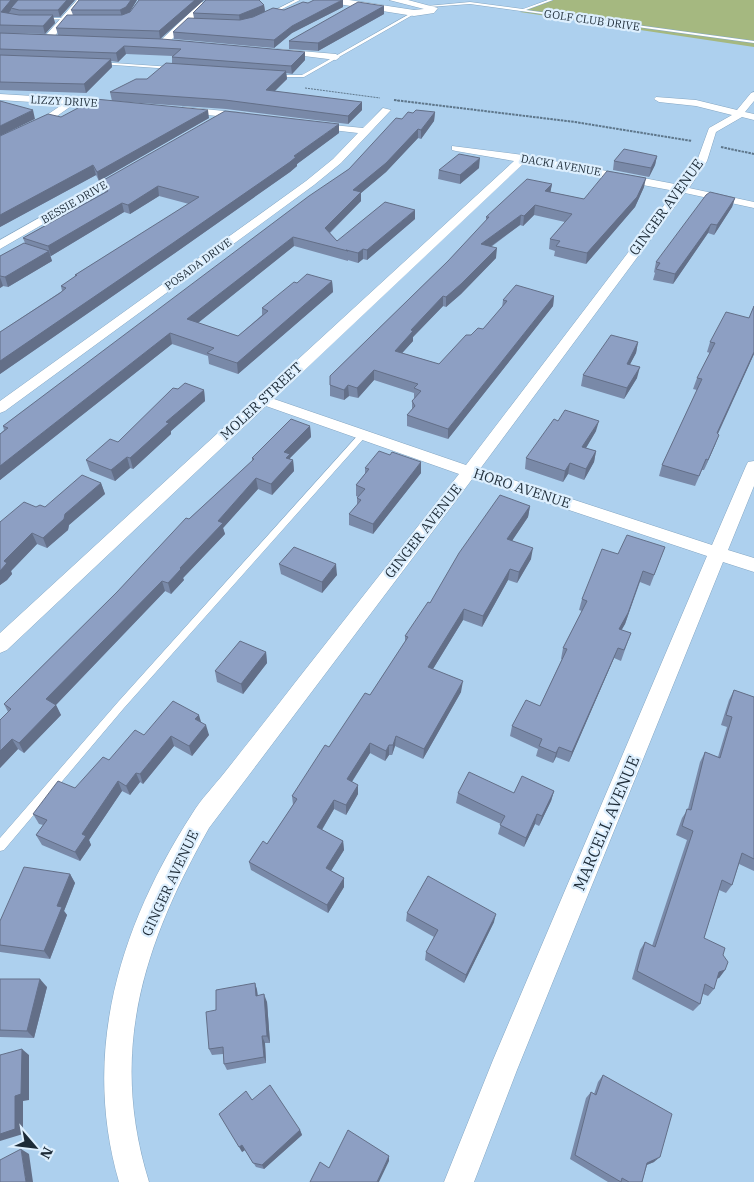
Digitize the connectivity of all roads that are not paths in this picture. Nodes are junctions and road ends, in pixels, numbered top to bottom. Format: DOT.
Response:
graph roads {
  1 [pos="81,0"];
  2 [pos="298,0"];
  3 [pos="332,0"];
  4 [pos="394,0"];
  5 [pos="551,0"];
  6 [pos="204,4"];
  7 [pos="359,4"];
  8 [pos="429,6"];
  9 [pos="522,10"];
  10 [pos="343,12"];
  11 [pos="414,13"];
  12 [pos="260,18"];
  13 [pos="39,20"];
  14 [pos="68,21"];
  15 [pos="39,37"];
  16 [pos="49,38"];
  17 [pos="59,38"];
  18 [pos="153,42"];
  19 [pos="163,42"];
  20 [pos="290,42"];
  21 [pos="754,42"];
  22 [pos="172,43"];
  23 [pos="269,50"];
  24 [pos="278,51"];
  25 [pos="336,57"];
  26 [pos="97,63"];
  27 [pos="175,68"];
  28 [pos="273,76"];
  29 [pos="754,95"];
  30 [pos="0,97"];
  31 [pos="659,99"];
  32 [pos="72,100"];
  33 [pos="129,105"];
  34 [pos="177,109"];
  35 [pos="386,110"];
  36 [pos="226,114"];
  37 [pos="738,115"];
  38 [pos="254,117"];
  39 [pos="754,117"];
  40 [pos="209,123"];
  41 [pos="300,123"];
  42 [pos="366,131"];
  43 [pos="0,142"];
  44 [pos="456,148"];
  45 [pos="523,158"];
  46 [pos="134,167"];
  47 [pos="681,190"];
  48 [pos="754,205"];
  49 [pos="0,245"];
  50 [pos="262,400"];
  51 [pos="0,408"];
  52 [pos="362,436"];
  53 [pos="754,466"];
  54 [pos="470,471"];
  55 [pos="719,553"];
  56 [pos="754,565"];
  57 [pos="0,645"];
  58 [pos="0,846"];
  59 [pos="134,1182"];
  60 [pos="459,1182"];
  1 -- 14 [label="street"];
  2 -- 12 [label="lane"];
  3 -- 7 [label="street"];
  4 -- 8 [label="street"];
  5 -- 9 [label="lane"];
  6 -- 19 [label="street"];
  7 -- 10 [label="street"];
  7 -- 11 [label="street"];
  8 -- 9 [label="lane, GOLF CLUB DRIVE"];
  8 -- 11 [label="street"];
  9 -- 21 [label="lane, GOLF CLUB DRIVE"];
  11 -- 25 [label="lane"];
  13 -- 14 [label="lane"];
  14 -- 16 [label="street"];
  15 -- 16 [label="street"];
  16 -- 17 [label="street"];
  18 -- 19 [label="street"];
  19 -- 22 [label="street"];
  20 -- 24 [label="street"];
  23 -- 24 [label="street"];
  24 -- 25 [label="street"];
  25 -- 28 [label="lane"];
  26 -- 27 [label="lane"];
  29 -- 37 [label="street, GINGER AVENUE"];
  30 -- 32 [label="street, LIZZY DRIVE"];
  31 -- 37 [label="street"];
  32 -- 33 [label="street, LIZZY DRIVE"];
  32 -- 43 [label="street"];
  34 -- 36 [label="street"];
  35 -- 42 [label="street, POSADA DRIVE"];
  36 -- 38 [label="street"];
  36 -- 40 [label="street"];
  37 -- 39 [label="street"];
  37 -- 47 [label="street, GINGER AVENUE"];
  41 -- 42 [label="street"];
  42 -- 51 [label="street, POSADA DRIVE"];
  44 -- 45 [label="street, DACKI AVENUE"];
  45 -- 47 [label="street, DACKI AVENUE"];
  45 -- 50 [label="street, MOLER STREET"];
  46 -- 49 [label="street, BESSIE DRIVE"];
  47 -- 48 [label="street, DACKI AVENUE"];
  47 -- 54 [label="street, GINGER AVENUE"];
  50 -- 52 [label="street, HORO AVENUE"];
  50 -- 57 [label="street, MOLER STREET"];
  52 -- 54 [label="street, HORO AVENUE"];
  52 -- 58 [label="lane"];
  53 -- 55 [label="street, MARCELL AVENUE"];
  54 -- 55 [label="street, HORO AVENUE"];
  54 -- 59 [label="street, GINGER AVENUE"];
  55 -- 56 [label="street, HORO AVENUE"];
  55 -- 60 [label="street, MARCELL AVENUE"];
}
